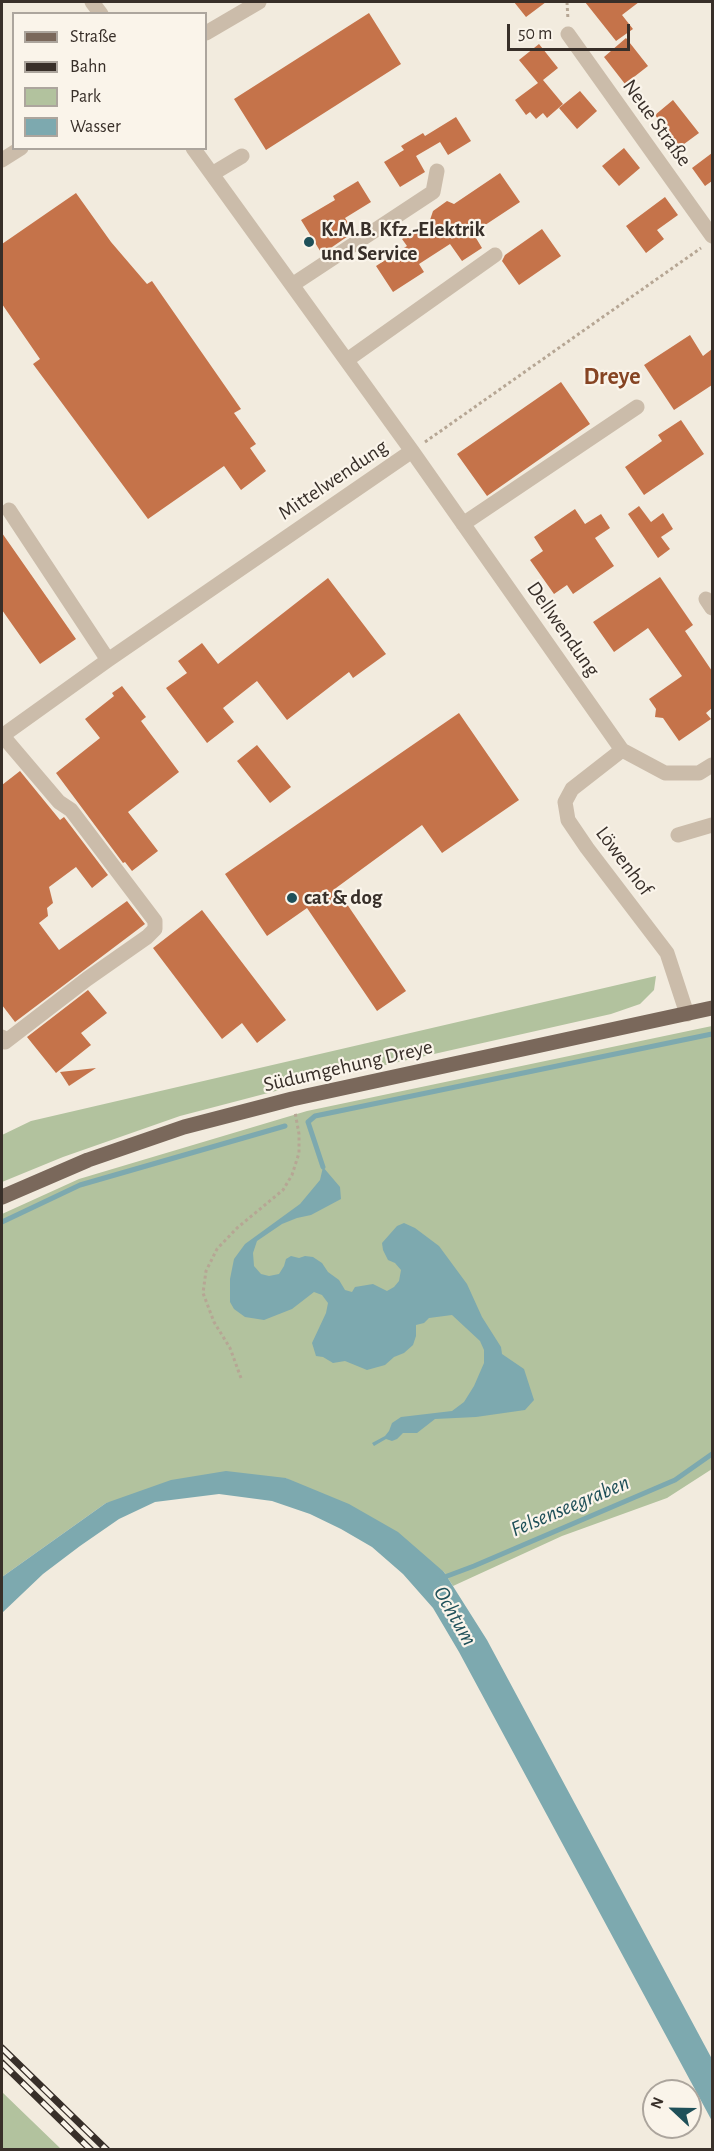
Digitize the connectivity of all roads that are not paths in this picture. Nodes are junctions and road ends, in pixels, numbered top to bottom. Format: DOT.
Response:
graph roads {
  1 [pos="259,2"];
  2 [pos="207,32"];
  3 [pos="568,34"];
  4 [pos="18,150"];
  5 [pos="194,150"];
  6 [pos="242,156"];
  7 [pos="2,160"];
  8 [pos="437,171"];
  9 [pos="212,174"];
  10 [pos="708,241"];
  11 [pos="495,255"];
  12 [pos="292,285"];
  13 [pos="346,360"];
  14 [pos="637,407"];
  15 [pos="412,451"];
  16 [pos="9,510"];
  17 [pos="463,524"];
  18 [pos="108,660"];
  19 [pos="2,736"];
  20 [pos="622,750"];
  21 [pos="712,765"];
  22 [pos="712,825"];
  23 [pos="678,835"];
  24 [pos="712,1008"];
  25 [pos="687,1014"];
  26 [pos="2,1037"];
  27 [pos="2,1197"];
  1 -- 2 [label="street"];
  3 -- 10 [label="street, Neue Straße"];
  4 -- 7 [label="street"];
  5 -- 9 [label="street, Mittelwendung"];
  6 -- 9 [label="street"];
  8 -- 12 [label="street"];
  9 -- 12 [label="street, Mittelwendung"];
  11 -- 13 [label="street"];
  12 -- 13 [label="street, Mittelwendung"];
  13 -- 15 [label="street, Mittelwendung"];
  14 -- 17 [label="street"];
  15 -- 17 [label="street, Dellwendung"];
  15 -- 18 [label="street, Mittelwendung"];
  16 -- 18 [label="street"];
  17 -- 20 [label="street, Dellwendung"];
  18 -- 19 [label="street, Mittelwendung"];
  19 -- 26 [label="street"];
  20 -- 21 [label="street, Dellwendung"];
  20 -- 25 [label="street, Löwenhof"];
  22 -- 23 [label="street"];
  24 -- 25 [label="main road, Südumgehung Dreye"];
  25 -- 27 [label="main road, Südumgehung Dreye"];
}
